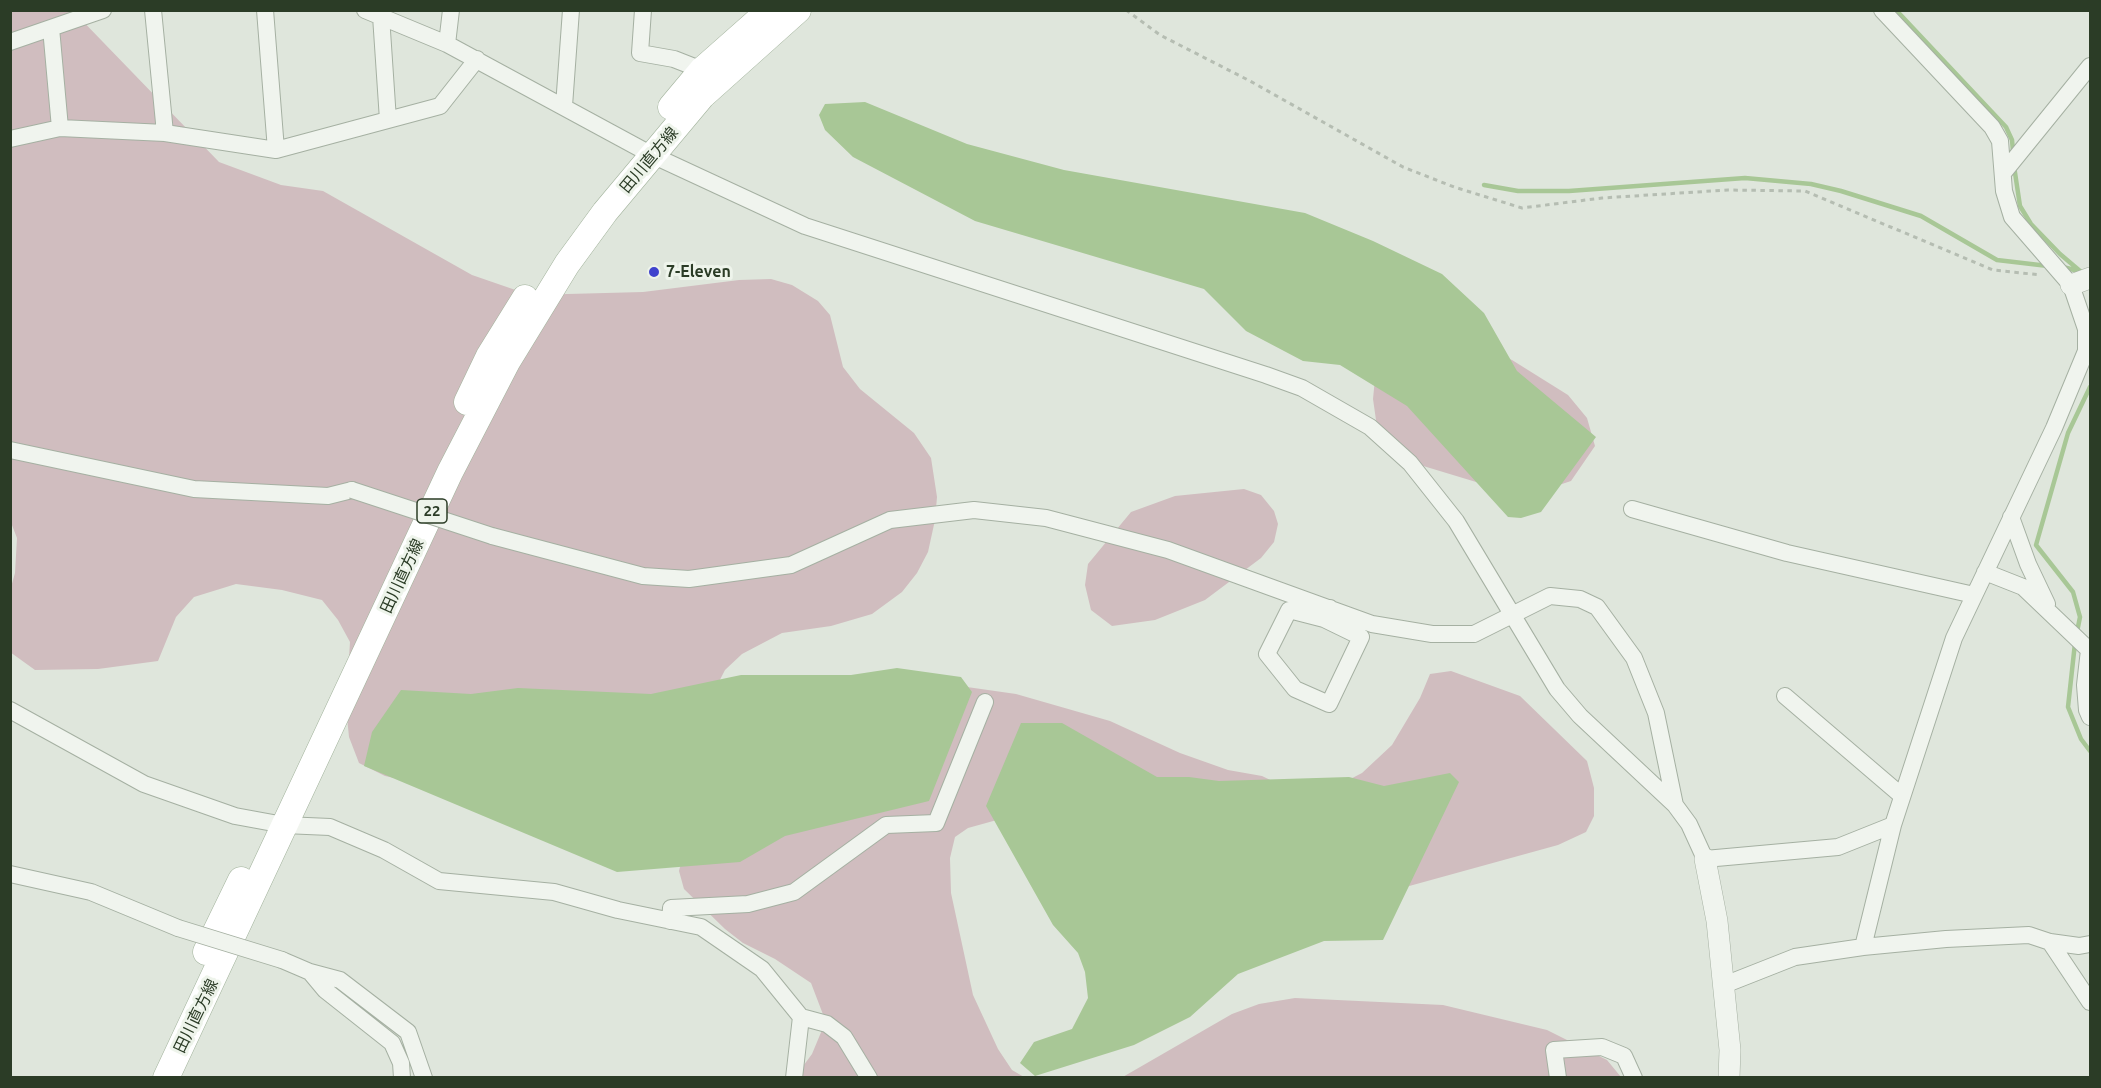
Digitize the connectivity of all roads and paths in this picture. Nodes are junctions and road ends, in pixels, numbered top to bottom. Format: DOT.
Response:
graph roads {
  1 [pos="153,10"];
  2 [pos="265,10"];
  3 [pos="365,10"];
  4 [pos="451,10"];
  5 [pos="571,10"];
  6 [pos="643,10"];
  7 [pos="770,10"];
  8 [pos="798,10"];
  9 [pos="1126,10"];
  10 [pos="1882,10"];
  11 [pos="102,11"];
  12 [pos="381,16"];
  13 [pos="51,28"];
  14 [pos="10,42"];
  15 [pos="447,44"];
  16 [pos="477,59"];
  17 [pos="2091,66"];
  18 [pos="702,70"];
  19 [pos="564,106"];
  20 [pos="388,120"];
  21 [pos="60,128"];
  22 [pos="165,133"];
  23 [pos="10,139"];
  24 [pos="276,150"];
  25 [pos="645,150"];
  26 [pos="2004,171"];
  27 [pos="2076,281"];
  28 [pos="10,450"];
  29 [pos="1632,509"];
  30 [pos="2012,517"];
  31 [pos="1985,572"];
  32 [pos="1974,595"];
  33 [pos="1327,614"];
  34 [pos="2053,615"];
  35 [pos="1512,616"];
  36 [pos="2088,648"];
  37 [pos="1785,696"];
  38 [pos="985,702"];
  39 [pos="10,710"];
  40 [pos="2091,717"];
  41 [pos="1902,796"];
  42 [pos="1675,805"];
  43 [pos="276,823"];
  44 [pos="1893,825"];
  45 [pos="1705,858"];
  46 [pos="10,874"];
  47 [pos="670,921"];
  48 [pos="2050,942"];
  49 [pos="2091,944"];
  50 [pos="1863,947"];
  51 [pos="310,972"];
  52 [pos="1724,985"];
  53 [pos="2091,1002"];
  54 [pos="801,1017"];
  55 [pos="147,1077"];
  56 [pos="166,1077"];
  57 [pos="402,1077"];
  58 [pos="424,1077"];
  59 [pos="794,1077"];
  60 [pos="869,1077"];
  61 [pos="1558,1077"];
  62 [pos="1634,1077"];
  63 [pos="1729,1077"];
  1 -- 22 [label="street"];
  2 -- 24 [label="street"];
  3 -- 12 [label="street"];
  4 -- 15 [label="street"];
  5 -- 19 [label="street"];
  6 -- 18 [label="street"];
  7 -- 18 [label="main road, 田川直方線 / 22"];
  8 -- 25 [label="main road, 田川直方線 / 22"];
  9 -- 27 [label="path"];
  10 -- 26 [label="street"];
  11 -- 13 [label="street"];
  12 -- 15 [label="street"];
  12 -- 20 [label="street"];
  13 -- 14 [label="street"];
  13 -- 21 [label="street"];
  15 -- 16 [label="street"];
  16 -- 19 [label="street"];
  16 -- 20 [label="street"];
  17 -- 26 [label="street"];
  18 -- 25 [label="main road, 田川直方線 / 22"];
  19 -- 25 [label="street"];
  20 -- 24 [label="street"];
  21 -- 22 [label="street"];
  21 -- 23 [label="street"];
  22 -- 24 [label="street"];
  25 -- 35 [label="street"];
  25 -- 43 [label="main road, 田川直方線 / 22"];
  26 -- 27 [label="street"];
  27 -- 30 [label="street"];
  28 -- 33 [label="street, bridge"];
  29 -- 32 [label="street"];
  30 -- 31 [label="street"];
  30 -- 34 [label="street"];
  31 -- 32 [label="street"];
  31 -- 34 [label="street"];
  32 -- 41 [label="street"];
  33 -- 33 [label="street"];
  33 -- 35 [label="street"];
  34 -- 36 [label="street"];
  35 -- 42 [label="street"];
  35 -- 42 [label="street"];
  36 -- 40 [label="street"];
  37 -- 41 [label="street"];
  38 -- 47 [label="street"];
  39 -- 43 [label="street"];
  41 -- 44 [label="street"];
  42 -- 45 [label="street"];
  43 -- 47 [label="street"];
  43 -- 55 [label="main road, 田川直方線 / 22"];
  43 -- 56 [label="main road, 田川直方線 / 22"];
  44 -- 45 [label="street"];
  44 -- 50 [label="street"];
  45 -- 52 [label="street"];
  46 -- 51 [label="street, bridge"];
  47 -- 54 [label="street"];
  48 -- 49 [label="street"];
  48 -- 50 [label="street"];
  48 -- 53 [label="street"];
  50 -- 52 [label="street"];
  51 -- 57 [label="street"];
  51 -- 58 [label="street"];
  52 -- 63 [label="street"];
  54 -- 59 [label="street"];
  54 -- 60 [label="street"];
  61 -- 62 [label="street"];
}
